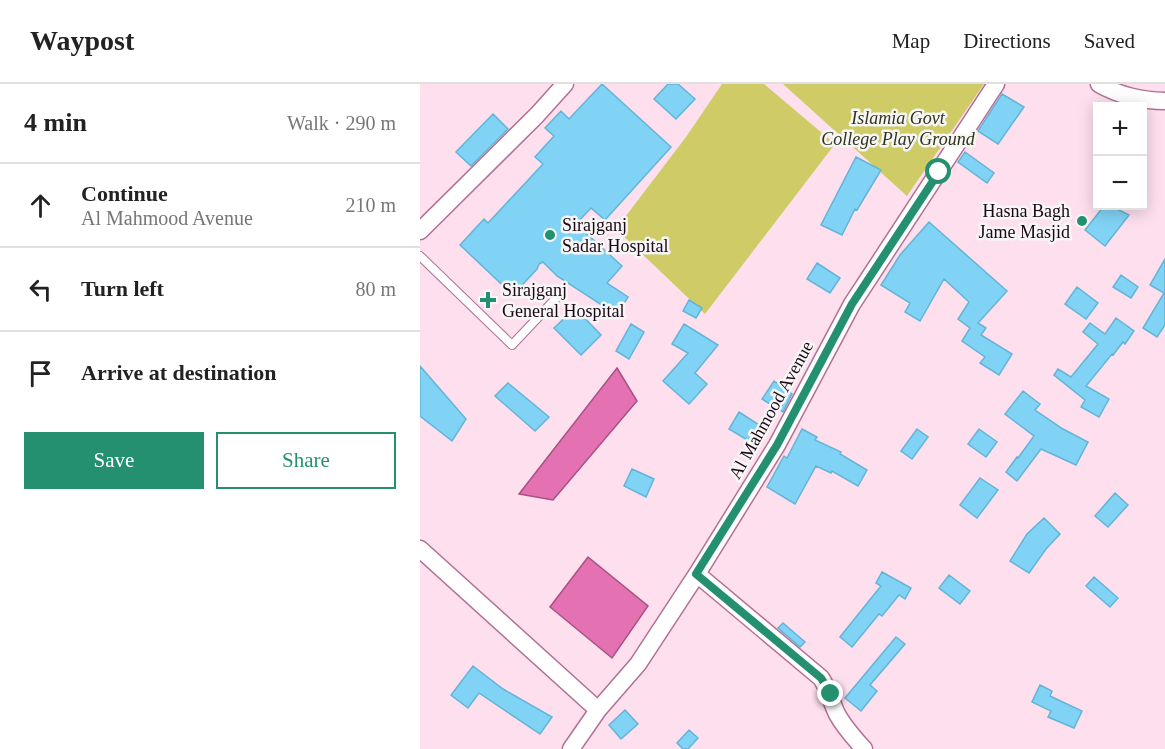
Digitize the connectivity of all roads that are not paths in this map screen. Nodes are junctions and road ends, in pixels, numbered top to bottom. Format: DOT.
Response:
graph roads {
  1 [pos="566,84"];
  2 [pos="996,84"];
  3 [pos="1099,84"];
  4 [pos="1165,101"];
  5 [pos="420,231"];
  6 [pos="420,256"];
  7 [pos="562,292"];
  8 [pos="420,549"];
  9 [pos="696,574"];
  10 [pos="598,710"];
  11 [pos="571,749"];
  12 [pos="864,749"];
  1 -- 5 [label="street"];
  2 -- 9 [label="street, Al Mahmood Avenue"];
  3 -- 4 [label="street"];
  6 -- 7 [label="lane"];
  8 -- 10 [label="street"];
  9 -- 10 [label="street, Al Mahmood Avenue"];
  9 -- 12 [label="street"];
  10 -- 11 [label="street, Al Mahmood Avenue"];
}
